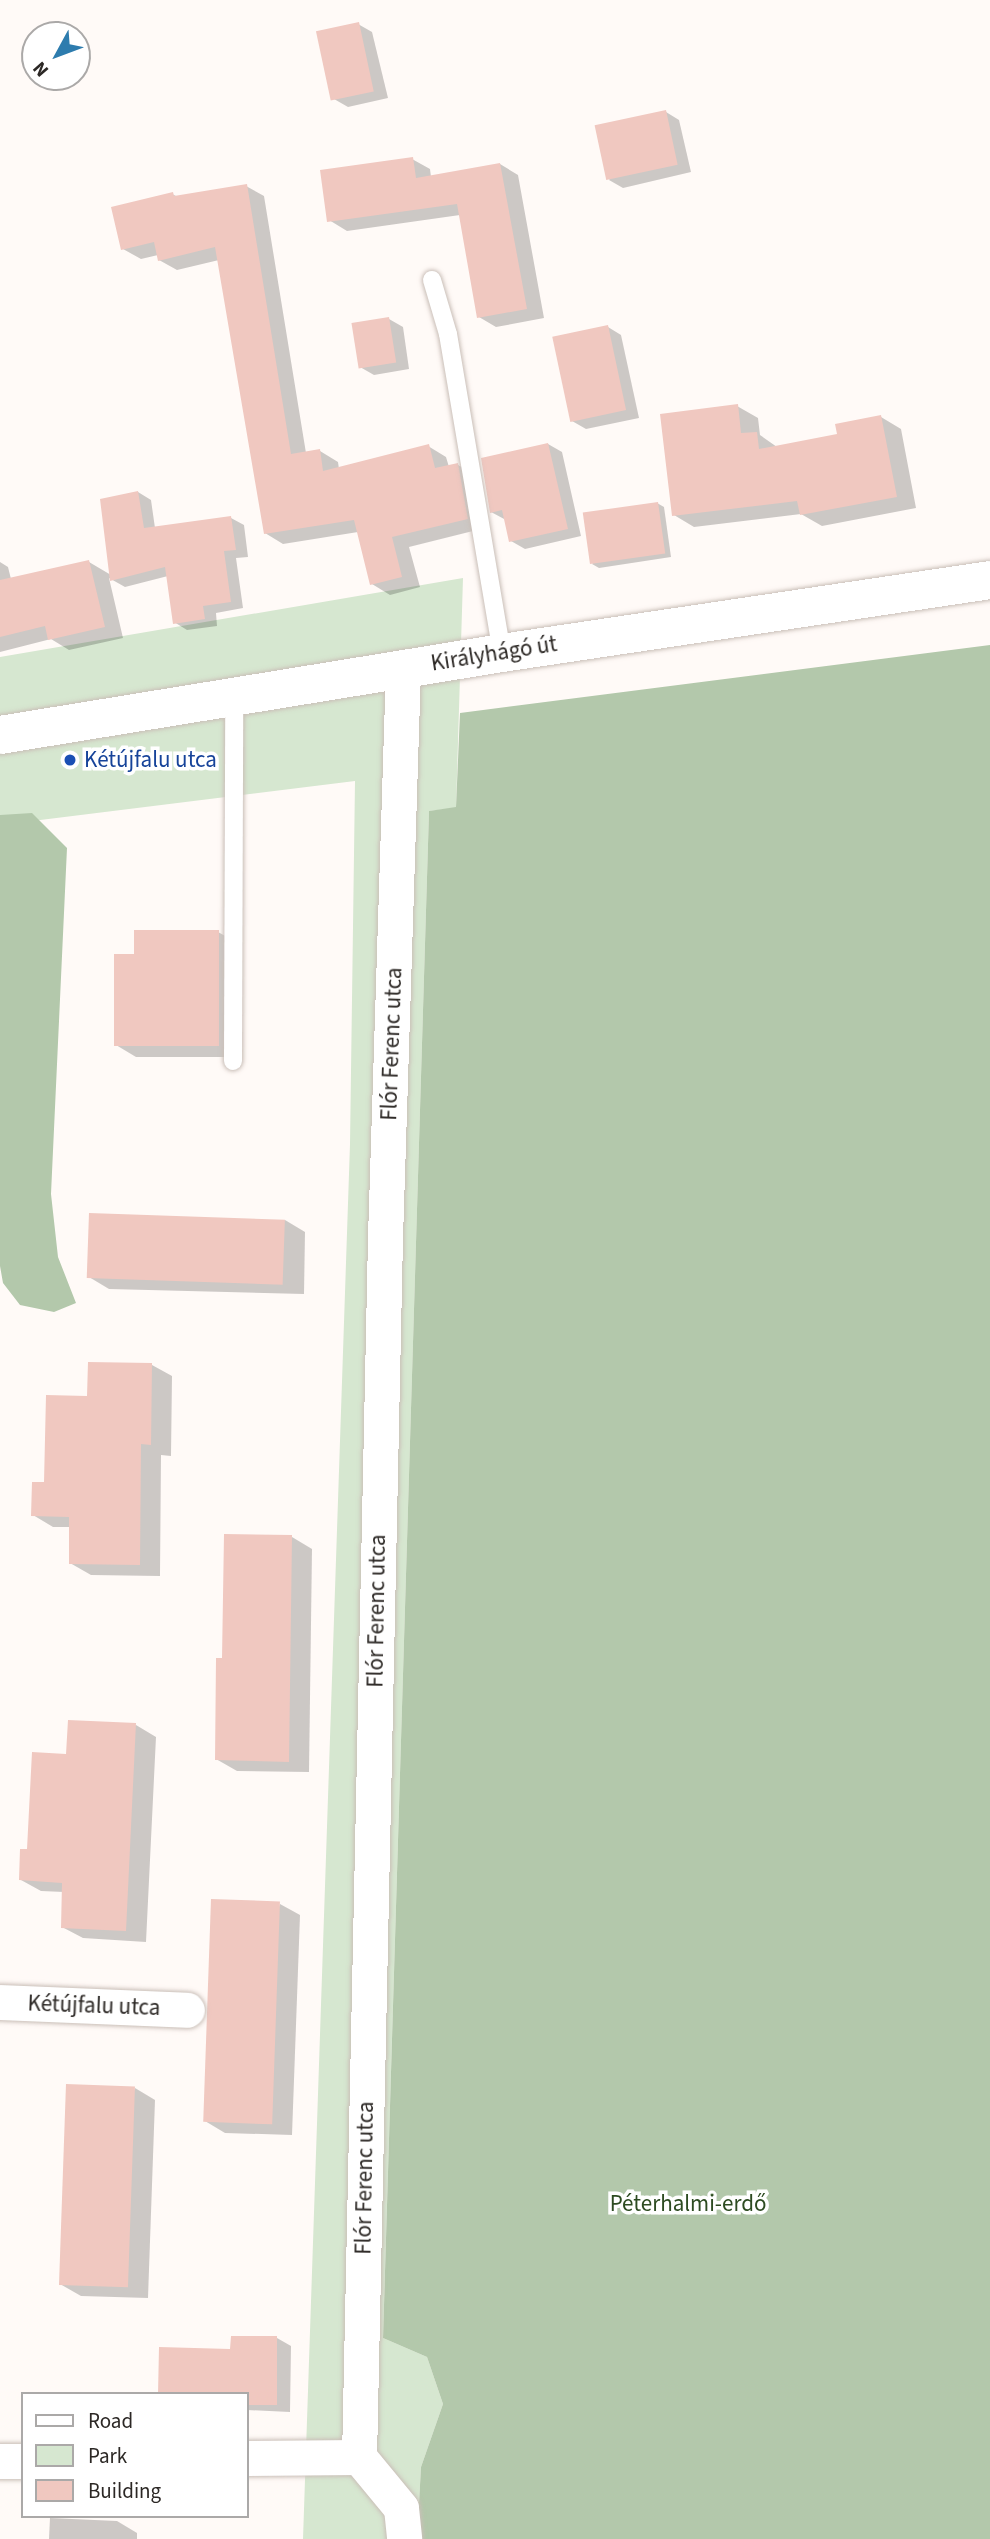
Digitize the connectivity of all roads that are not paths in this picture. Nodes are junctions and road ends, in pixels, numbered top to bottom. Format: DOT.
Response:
graph roads {
  1 [pos="432,280"];
  2 [pos="990,580"];
  3 [pos="502,653"];
  4 [pos="403,668"];
  5 [pos="234,697"];
  6 [pos="0,735"];
  7 [pos="233,1061"];
  8 [pos="0,2002"];
  9 [pos="187,2010"];
  10 [pos="359,2456"];
  11 [pos="248,2458"];
  12 [pos="0,2461"];
  13 [pos="21,2461"];
  14 [pos="404,2539"];
  1 -- 3 [label="lane"];
  2 -- 3 [label="street, Királyhágó út"];
  3 -- 4 [label="street, Királyhágó út"];
  4 -- 5 [label="street, Királyhágó út"];
  4 -- 10 [label="street, Flór Ferenc utca"];
  5 -- 6 [label="street, Királyhágó út"];
  5 -- 7 [label="lane"];
  8 -- 9 [label="street, Kétújfalu utca"];
  10 -- 11 [label="street"];
  10 -- 14 [label="street"];
  12 -- 13 [label="street"];
}
